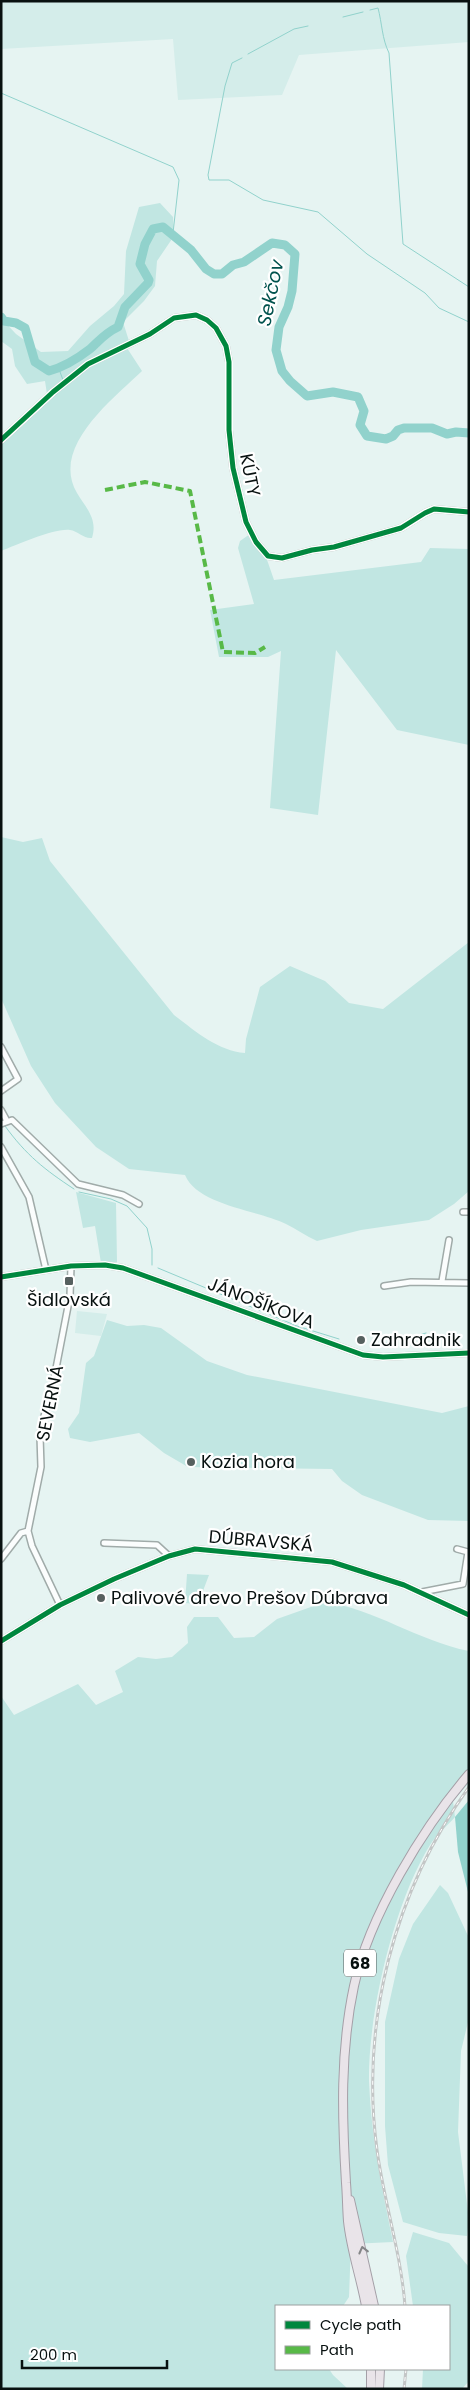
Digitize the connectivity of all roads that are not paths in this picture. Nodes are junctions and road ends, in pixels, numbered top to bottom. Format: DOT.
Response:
graph roads {
  1 [pos="1,440"];
  2 [pos="469,512"];
  3 [pos="1,1047"];
  4 [pos="1,1091"];
  5 [pos="1,1110"];
  6 [pos="8,1120"];
  7 [pos="1,1124"];
  8 [pos="1,1147"];
  9 [pos="139,1204"];
  10 [pos="449,1240"];
  11 [pos="71,1266"];
  12 [pos="46,1270"];
  13 [pos="1,1277"];
  14 [pos="442,1281"];
  15 [pos="469,1283"];
  16 [pos="384,1286"];
  17 [pos="469,1353"];
  18 [pos="28,1531"];
  19 [pos="104,1543"];
  20 [pos="457,1549"];
  21 [pos="468,1552"];
  22 [pos="169,1556"];
  23 [pos="1,1559"];
  24 [pos="422,1593"];
  25 [pos="60,1605"];
  26 [pos="469,1615"];
  27 [pos="1,1641"];
  28 [pos="469,1774"];
  29 [pos="346,2181"];
  30 [pos="366,2305"];
  31 [pos="374,2305"];
  32 [pos="371,2370"];
  33 [pos="380,2370"];
  34 [pos="371,2389"];
  35 [pos="379,2389"];
  1 -- 2 [label="street, KÚTY"];
  3 -- 4 [label="street"];
  5 -- 6 [label="street"];
  6 -- 7 [label="street"];
  6 -- 9 [label="street"];
  8 -- 12 [label="street"];
  10 -- 14 [label="street"];
  11 -- 12 [label="street, JÁNOŠÍKOVA"];
  11 -- 17 [label="street, JÁNOŠÍKOVA"];
  11 -- 18 [label="street, SEVERNÁ"];
  12 -- 13 [label="street, JÁNOŠÍKOVA"];
  14 -- 15 [label="street"];
  14 -- 16 [label="street"];
  18 -- 23 [label="street"];
  18 -- 25 [label="street"];
  19 -- 22 [label="street"];
  20 -- 21 [label="street"];
  21 -- 24 [label="street"];
  22 -- 24 [label="street, DÚBRAVSKÁ"];
  22 -- 25 [label="street, DÚBRAVSKÁ"];
  24 -- 26 [label="street, DÚBRAVSKÁ"];
  25 -- 27 [label="street, DÚBRAVSKÁ"];
  28 -- 29 [label="main road, 68"];
  29 -- 30 [label="main road, 68"];
  31 -- 29 [label="main road, 68, one-way"];
  32 -- 34 [label="main road"];
  33 -- 35 [label="main road"];
}
